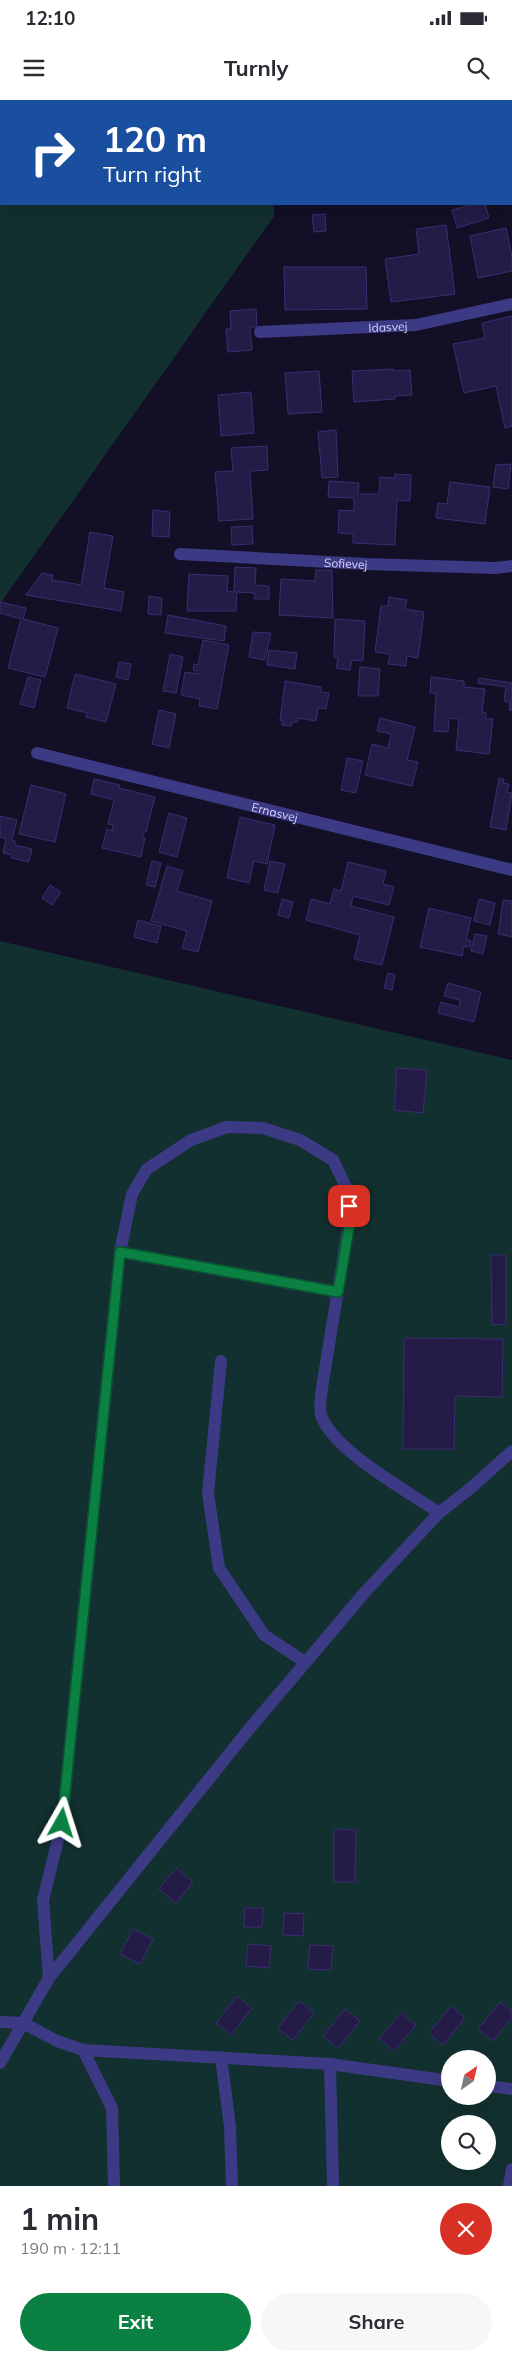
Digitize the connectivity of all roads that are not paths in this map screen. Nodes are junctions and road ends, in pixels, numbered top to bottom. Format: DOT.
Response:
graph roads {
  1 [pos="512,304"];
  2 [pos="260,332"];
  3 [pos="180,554"];
  4 [pos="512,566"];
  5 [pos="37,753"];
  6 [pos="512,870"];
  7 [pos="120,1252"];
  8 [pos="338,1292"];
  9 [pos="222,1361"];
  10 [pos="512,1451"];
  11 [pos="439,1513"];
  12 [pos="306,1662"];
  13 [pos="50,1978"];
  14 [pos="0,2022"];
  15 [pos="23,2023"];
  16 [pos="84,2050"];
  17 [pos="221,2057"];
  18 [pos="0,2063"];
  19 [pos="330,2064"];
  20 [pos="441,2080"];
  21 [pos="496,2087"];
  22 [pos="512,2089"];
  23 [pos="512,2169"];
  24 [pos="114,2186"];
  25 [pos="232,2186"];
  26 [pos="333,2186"];
  27 [pos="510,2186"];
  1 -- 2 [label="street, Idasvej"];
  3 -- 4 [label="street, Sofievej"];
  5 -- 6 [label="street, Ernasvej"];
  7 -- 8 [label="street"];
  7 -- 8 [label="street"];
  7 -- 13 [label="street"];
  8 -- 11 [label="street"];
  9 -- 12 [label="street"];
  10 -- 11 [label="street"];
  11 -- 12 [label="street"];
  12 -- 13 [label="street"];
  13 -- 15 [label="street"];
  14 -- 15 [label="street"];
  15 -- 16 [label="street"];
  15 -- 18 [label="street"];
  16 -- 17 [label="street"];
  16 -- 24 [label="street"];
  17 -- 19 [label="street"];
  17 -- 25 [label="street"];
  19 -- 20 [label="street"];
  19 -- 26 [label="street"];
  21 -- 22 [label="street"];
  23 -- 27 [label="street"];
}
